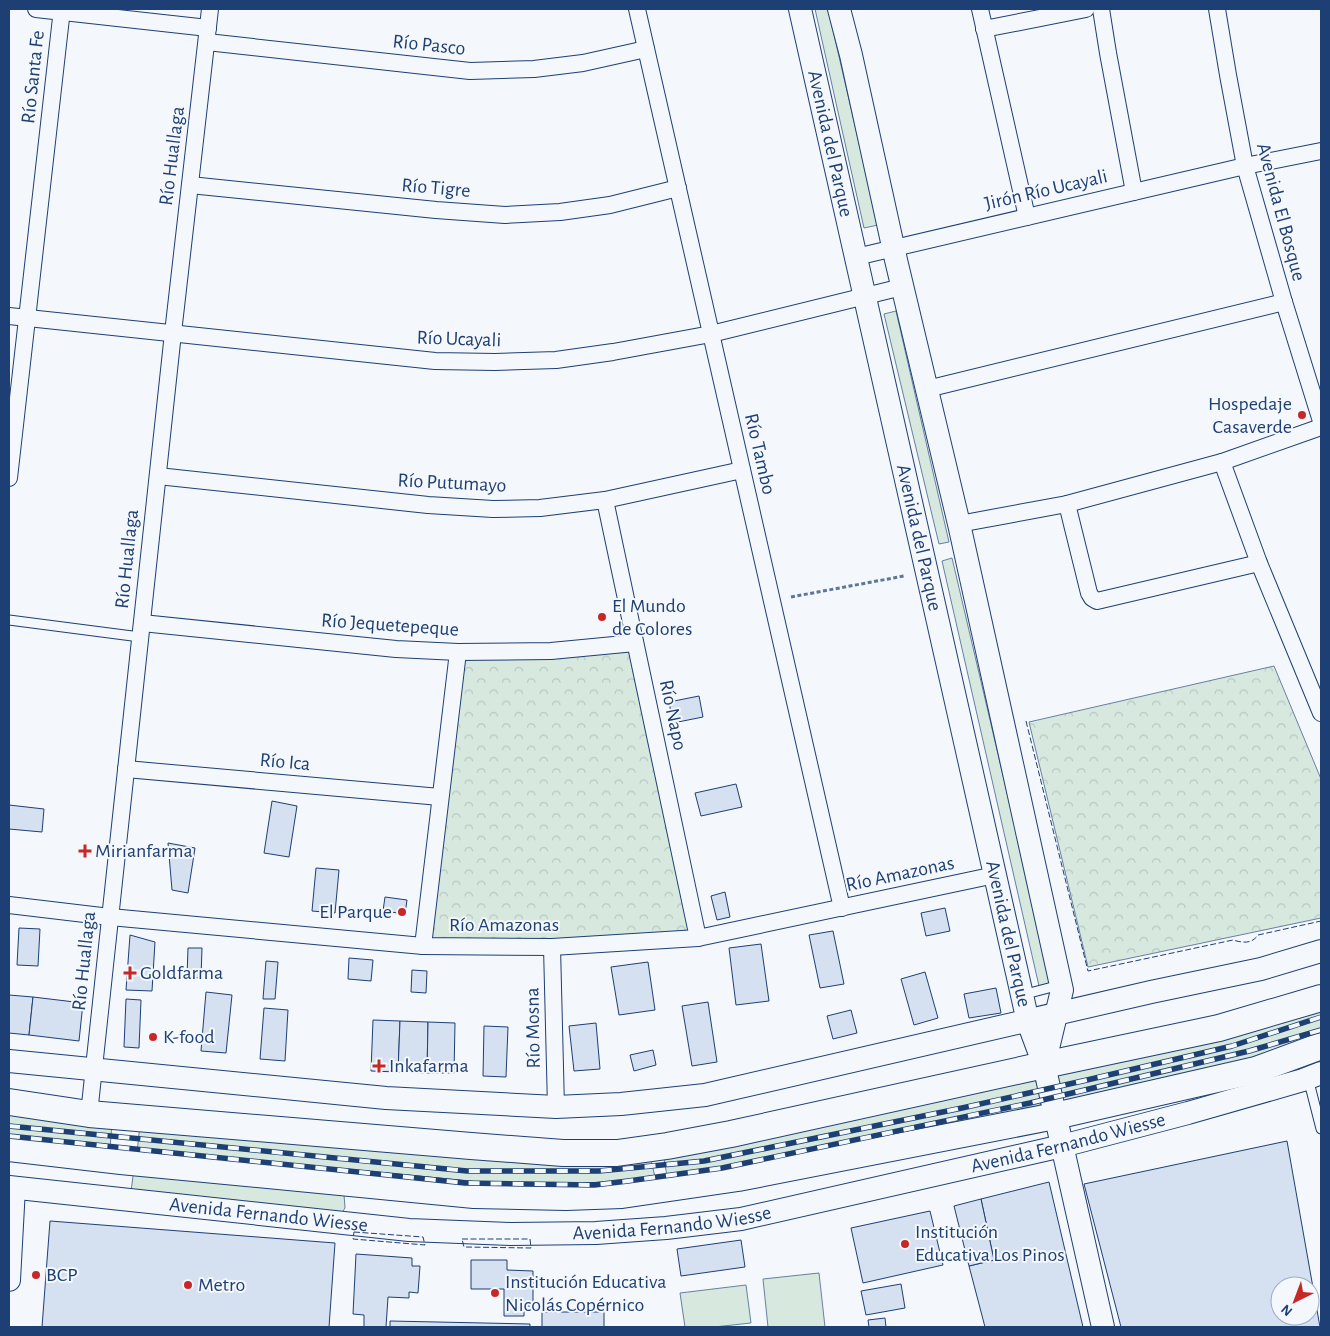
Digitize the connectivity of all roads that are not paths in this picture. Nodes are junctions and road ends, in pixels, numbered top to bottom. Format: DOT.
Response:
graph roads {
  1 [pos="36,9"];
  2 [pos="210,9"];
  3 [pos="637,9"];
  4 [pos="800,9"];
  5 [pos="839,9"];
  6 [pos="980,9"];
  7 [pos="1086,9"];
  8 [pos="1101,9"];
  9 [pos="1217,9"];
  10 [pos="62,10"];
  11 [pos="984,29"];
  12 [pos="207,35"];
  13 [pos="646,49"];
  14 [pos="1321,152"];
  15 [pos="1245,166"];
  16 [pos="190,185"];
  17 [pos="678,188"];
  18 [pos="1134,192"];
  19 [pos="1027,217"];
  20 [pos="893,248"];
  21 [pos="856,257"];
  22 [pos="902,286"];
  23 [pos="865,296"];
  24 [pos="1284,302"];
  25 [pos="9,316"];
  26 [pos="27,318"];
  27 [pos="173,333"];
  28 [pos="711,334"];
  29 [pos="926,390"];
  30 [pos="1321,421"];
  31 [pos="1321,427"];
  32 [pos="1222,462"];
  33 [pos="742,470"];
  34 [pos="158,476"];
  35 [pos="9,478"];
  36 [pos="605,500"];
  37 [pos="1067,504"];
  38 [pos="958,524"];
  39 [pos="1259,563"];
  40 [pos="9,620"];
  41 [pos="141,630"];
  42 [pos="636,643"];
  43 [pos="458,652"];
  44 [pos="1321,713"];
  45 [pos="126,769"];
  46 [pos="440,798"];
  47 [pos="995,875"];
  48 [pos="9,905"];
  49 [pos="842,908"];
  50 [pos="110,916"];
  51 [pos="698,938"];
  52 [pos="424,946"];
  53 [pos="552,947"];
  54 [pos="1321,952"];
  55 [pos="1061,985"];
  56 [pos="1022,995"];
  57 [pos="1321,998"];
  58 [pos="1056,1015"];
  59 [pos="1028,1022"];
  60 [pos="1321,1046"];
  61 [pos="9,1060"];
  62 [pos="1044,1065"];
  63 [pos="93,1069"];
  64 [pos="1315,1075"];
  65 [pos="9,1102"];
  66 [pos="556,1107"];
  67 [pos="89,1114"];
  68 [pos="1055,1116"];
  69 [pos="1321,1129"];
  70 [pos="1062,1146"];
  71 [pos="9,1148"];
  72 [pos="11,1187"];
  73 [pos="9,1280"];
  74 [pos="1103,1327"];
  1 -- 10 [label="street, Río Pasco"];
  2 -- 12 [label="street, Río Huallaga"];
  3 -- 13 [label="street, Río Tambo"];
  4 -- 21 [label="main road, Avenida del Parque"];
  5 -- 20 [label="main road, Avenida del Parque"];
  6 -- 11 [label="street"];
  7 -- 11 [label="street"];
  8 -- 18 [label="street"];
  9 -- 15 [label="street, Avenida El Bosque"];
  10 -- 12 [label="street, Río Pasco"];
  10 -- 26 [label="street, Río Santa Fe"];
  11 -- 19 [label="street"];
  12 -- 13 [label="street, Río Pasco"];
  12 -- 16 [label="street, Río Huallaga"];
  13 -- 17 [label="street, Río Tambo"];
  14 -- 15 [label="street, Jirón Río Ucayali"];
  15 -- 18 [label="street, Jirón Río Ucayali"];
  15 -- 24 [label="street, Avenida El Bosque"];
  16 -- 17 [label="street, Río Tigre"];
  16 -- 27 [label="street, Río Huallaga"];
  17 -- 28 [label="street, Río Tambo"];
  18 -- 19 [label="street, Jirón Río Ucayali"];
  19 -- 20 [label="street, Jirón Río Ucayali"];
  20 -- 21 [label="street, Jirón Río Ucayali"];
  20 -- 22 [label="main road, Avenida del Parque"];
  21 -- 23 [label="main road, Avenida del Parque"];
  22 -- 23 [label="street, Río Ucayali"];
  22 -- 29 [label="main road, Avenida del Parque"];
  23 -- 28 [label="street, Río Ucayali"];
  23 -- 47 [label="main road, Avenida del Parque"];
  24 -- 29 [label="street"];
  24 -- 30 [label="street, Avenida El Bosque"];
  25 -- 26 [label="street, Río Ucayali"];
  26 -- 27 [label="street, Río Ucayali"];
  26 -- 35 [label="street, Río Santa Fe"];
  27 -- 28 [label="street, Río Ucayali"];
  27 -- 34 [label="street, Río Huallaga"];
  28 -- 33 [label="street, Río Tambo"];
  29 -- 38 [label="main road, Avenida del Parque"];
  31 -- 32 [label="street"];
  32 -- 37 [label="street"];
  32 -- 39 [label="street"];
  33 -- 36 [label="street, Río Putumayo"];
  33 -- 49 [label="street, Río Tambo"];
  34 -- 36 [label="street, Río Putumayo"];
  34 -- 41 [label="street, Río Huallaga"];
  36 -- 42 [label="street, Río Napo"];
  37 -- 38 [label="street"];
  37 -- 39 [label="street"];
  38 -- 55 [label="main road, Avenida del Parque"];
  39 -- 44 [label="street"];
  40 -- 41 [label="lane, Río Jequetepeque"];
  41 -- 43 [label="street, Río Jequetepeque"];
  41 -- 45 [label="street, Río Huallaga"];
  42 -- 43 [label="street, Río Jequetepeque"];
  42 -- 51 [label="street, Río Napo"];
  43 -- 46 [label="street"];
  45 -- 46 [label="street, Río Ica"];
  45 -- 50 [label="street, Río Huallaga"];
  46 -- 52 [label="street"];
  47 -- 49 [label="street, Río Amazonas"];
  47 -- 56 [label="main road, Avenida del Parque"];
  48 -- 50 [label="street, Río Amazonas"];
  49 -- 51 [label="street, Río Amazonas"];
  50 -- 52 [label="street, Río Amazonas"];
  50 -- 63 [label="street, Río Huallaga"];
  51 -- 53 [label="street, Río Amazonas"];
  52 -- 53 [label="street, Río Amazonas"];
  53 -- 66 [label="street, Río Mosna"];
  54 -- 58 [label="main road"];
  55 -- 56 [label="lane"];
  55 -- 58 [label="main road, Avenida del Parque"];
  56 -- 59 [label="main road, Avenida del Parque"];
  57 -- 62 [label="main road"];
  58 -- 59 [label="main road"];
  58 -- 62 [label="main road, Avenida del Parque"];
  59 -- 62 [label="main road, Avenida del Parque"];
  59 -- 66 [label="main road"];
  60 -- 68 [label="main road, Avenida Fernando Wiesse"];
  61 -- 63 [label="main road"];
  62 -- 67 [label="main road"];
  62 -- 68 [label="main road, Avenida del Parque"];
  63 -- 66 [label="main road"];
  63 -- 67 [label="street, Río Huallaga"];
  64 -- 69 [label="lane"];
  64 -- 70 [label="main road, Avenida Fernando Wiesse"];
  65 -- 67 [label="main road"];
  68 -- 70 [label="main road, Avenida del Parque"];
  68 -- 71 [label="main road, Avenida Fernando Wiesse"];
  70 -- 72 [label="main road, Avenida Fernando Wiesse"];
  70 -- 74 [label="main road, Avenida del Parque"];
  72 -- 73 [label="main road"];
}
